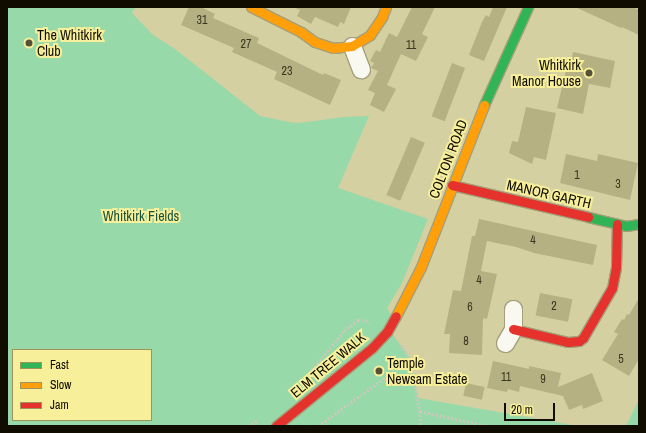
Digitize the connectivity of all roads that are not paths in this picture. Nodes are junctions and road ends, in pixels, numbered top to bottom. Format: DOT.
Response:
graph roads {
  1 [pos="251,7"];
  2 [pos="386,7"];
  3 [pos="528,7"];
  4 [pos="352,46"];
  5 [pos="361,69"];
  6 [pos="452,186"];
  7 [pos="617,224"];
  8 [pos="639,224"];
  9 [pos="513,310"];
  10 [pos="394,321"];
  11 [pos="509,336"];
  12 [pos="276,426"];
  1 -- 4 [label="street"];
  2 -- 4 [label="street"];
  3 -- 6 [label="street, COLTON ROAD"];
  4 -- 5 [label="street"];
  6 -- 7 [label="street, MANOR GARTH"];
  6 -- 10 [label="street, COLTON ROAD"];
  7 -- 8 [label="street, MANOR GARTH"];
  7 -- 11 [label="street"];
  9 -- 11 [label="street"];
  10 -- 12 [label="street, ELM TREE WALK"];
}
